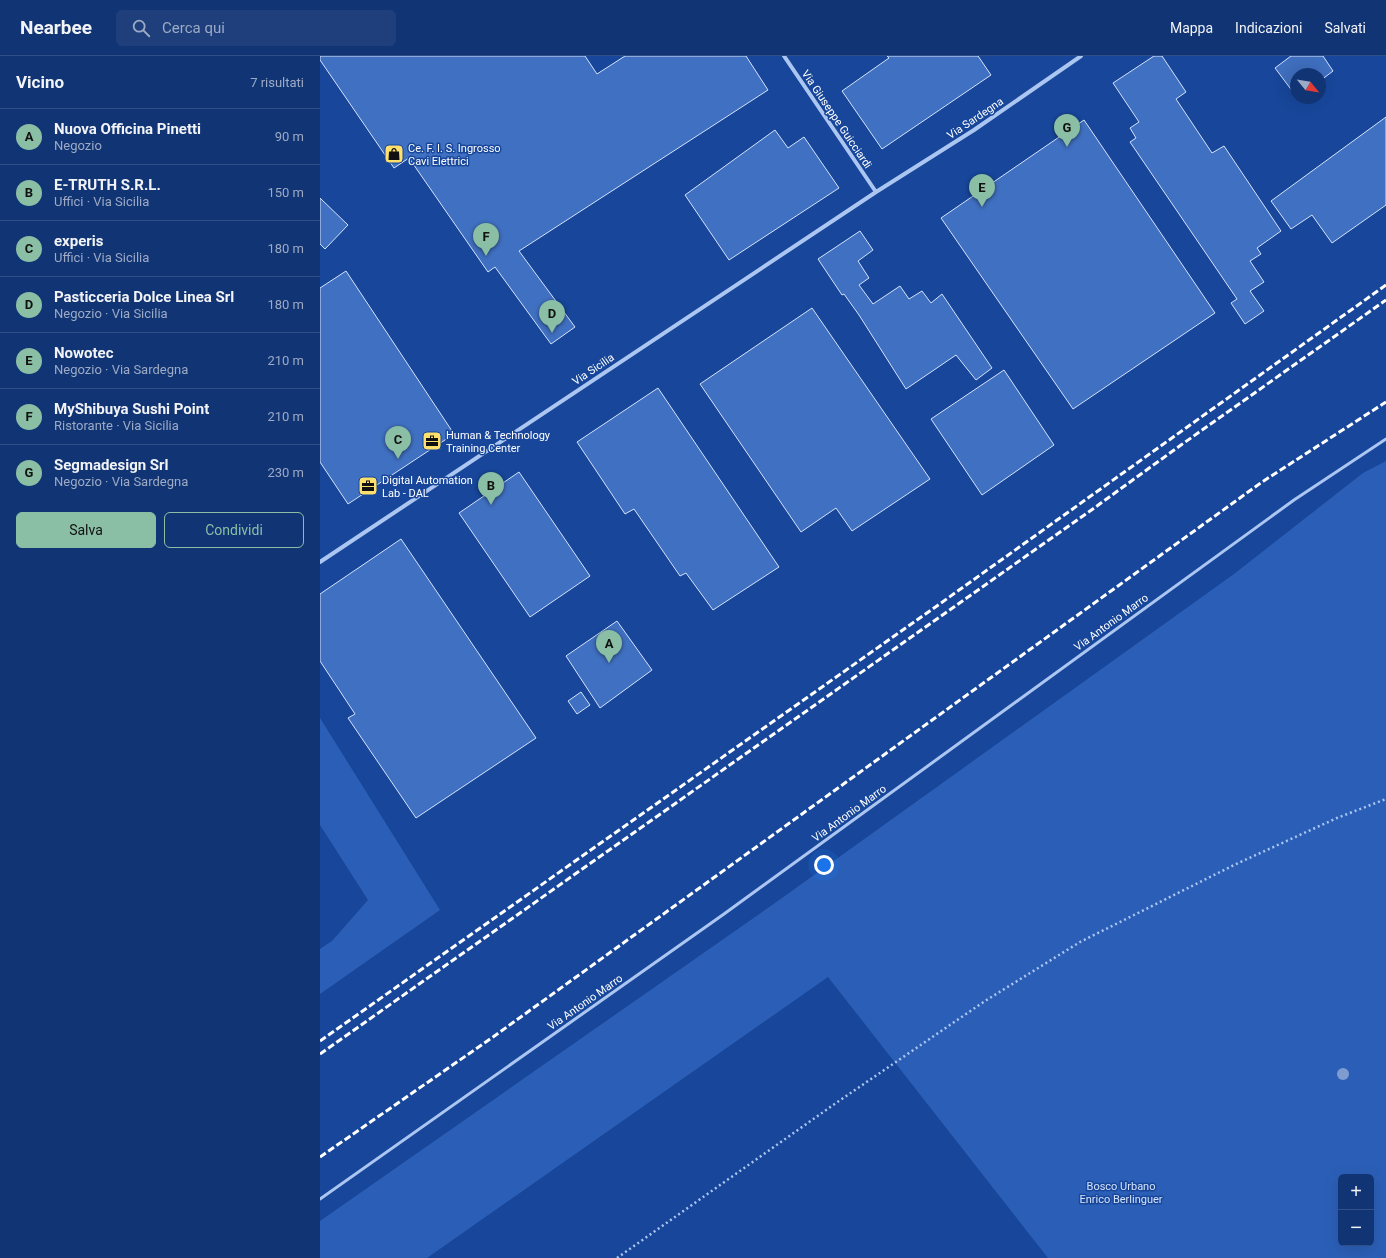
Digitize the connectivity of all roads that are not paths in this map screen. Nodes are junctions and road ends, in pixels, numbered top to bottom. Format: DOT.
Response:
graph roads {
  1 [pos="784,56"];
  2 [pos="1081,56"];
  3 [pos="876,192"];
  4 [pos="1386,439"];
  5 [pos="320,562"];
  6 [pos="320,1199"];
  1 -- 3 [label="street, Via Giuseppe Guicciardi"];
  2 -- 3 [label="street, Via Sardegna"];
  3 -- 5 [label="street, Via Sicilia"];
  4 -- 6 [label="lane, Via Antonio Marro"];
}
